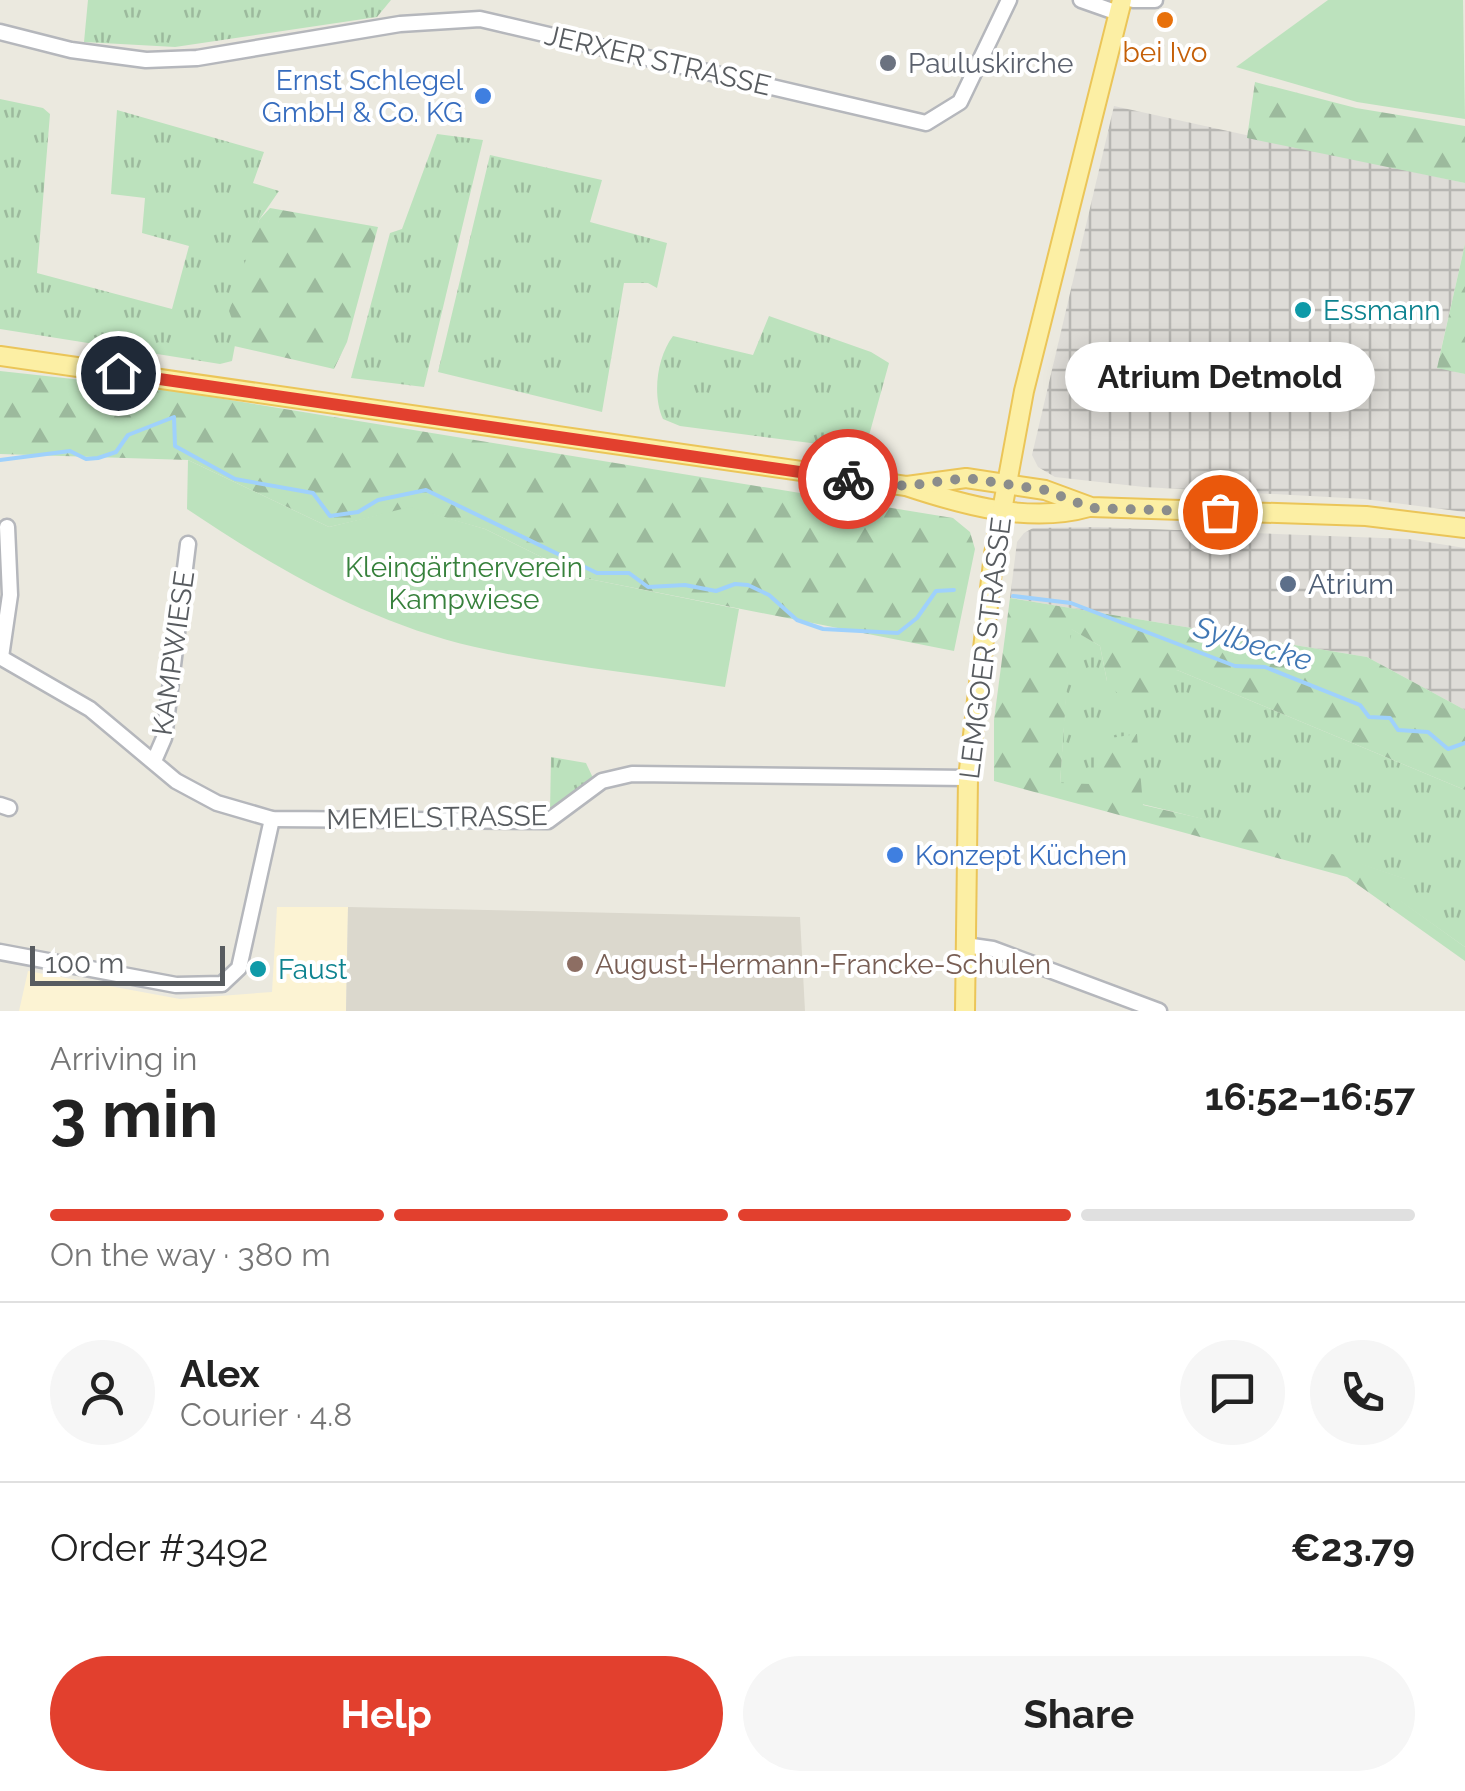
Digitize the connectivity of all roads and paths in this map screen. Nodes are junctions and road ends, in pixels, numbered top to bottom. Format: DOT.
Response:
graph roads {
  1 [pos="484,0"];
  2 [pos="1009,0"];
  3 [pos="1081,0"];
  4 [pos="1154,0"];
  5 [pos="1124,4"];
  6 [pos="480,19"];
  7 [pos="0,32"];
  8 [pos="0,356"];
  9 [pos="1005,484"];
  10 [pos="906,486"];
  11 [pos="1089,507"];
  12 [pos="1001,509"];
  13 [pos="7,527"];
  14 [pos="1465,528"];
  15 [pos="188,544"];
  16 [pos="1,657"];
  17 [pos="154,762"];
  18 [pos="968,778"];
  19 [pos="272,819"];
  20 [pos="965,945"];
  21 [pos="0,952"];
  22 [pos="965,1011"];
  23 [pos="1159,1011"];
  1 -- 6 [label="street"];
  2 -- 6 [label="street, JERXER STRASSE"];
  3 -- 5 [label="street"];
  4 -- 5 [label="street"];
  5 -- 9 [label="main road, LEMGOER STRASSE"];
  6 -- 7 [label="street, JERXER STRASSE"];
  8 -- 10 [label="main road"];
  9 -- 10 [label="main road"];
  9 -- 11 [label="main road"];
  9 -- 12 [label="main road, LEMGOER STRASSE"];
  10 -- 12 [label="main road"];
  11 -- 12 [label="main road"];
  11 -- 14 [label="main road"];
  12 -- 18 [label="main road, LEMGOER STRASSE"];
  13 -- 16 [label="street"];
  15 -- 17 [label="street, KAMPWIESE"];
  16 -- 17 [label="street, MEMELSTRASSE"];
  17 -- 19 [label="street, MEMELSTRASSE"];
  18 -- 19 [label="street, MEMELSTRASSE"];
  18 -- 20 [label="main road, LEMGOER STRASSE"];
  19 -- 21 [label="street"];
  20 -- 22 [label="main road, LEMGOER STRASSE"];
  20 -- 23 [label="street"];
}
